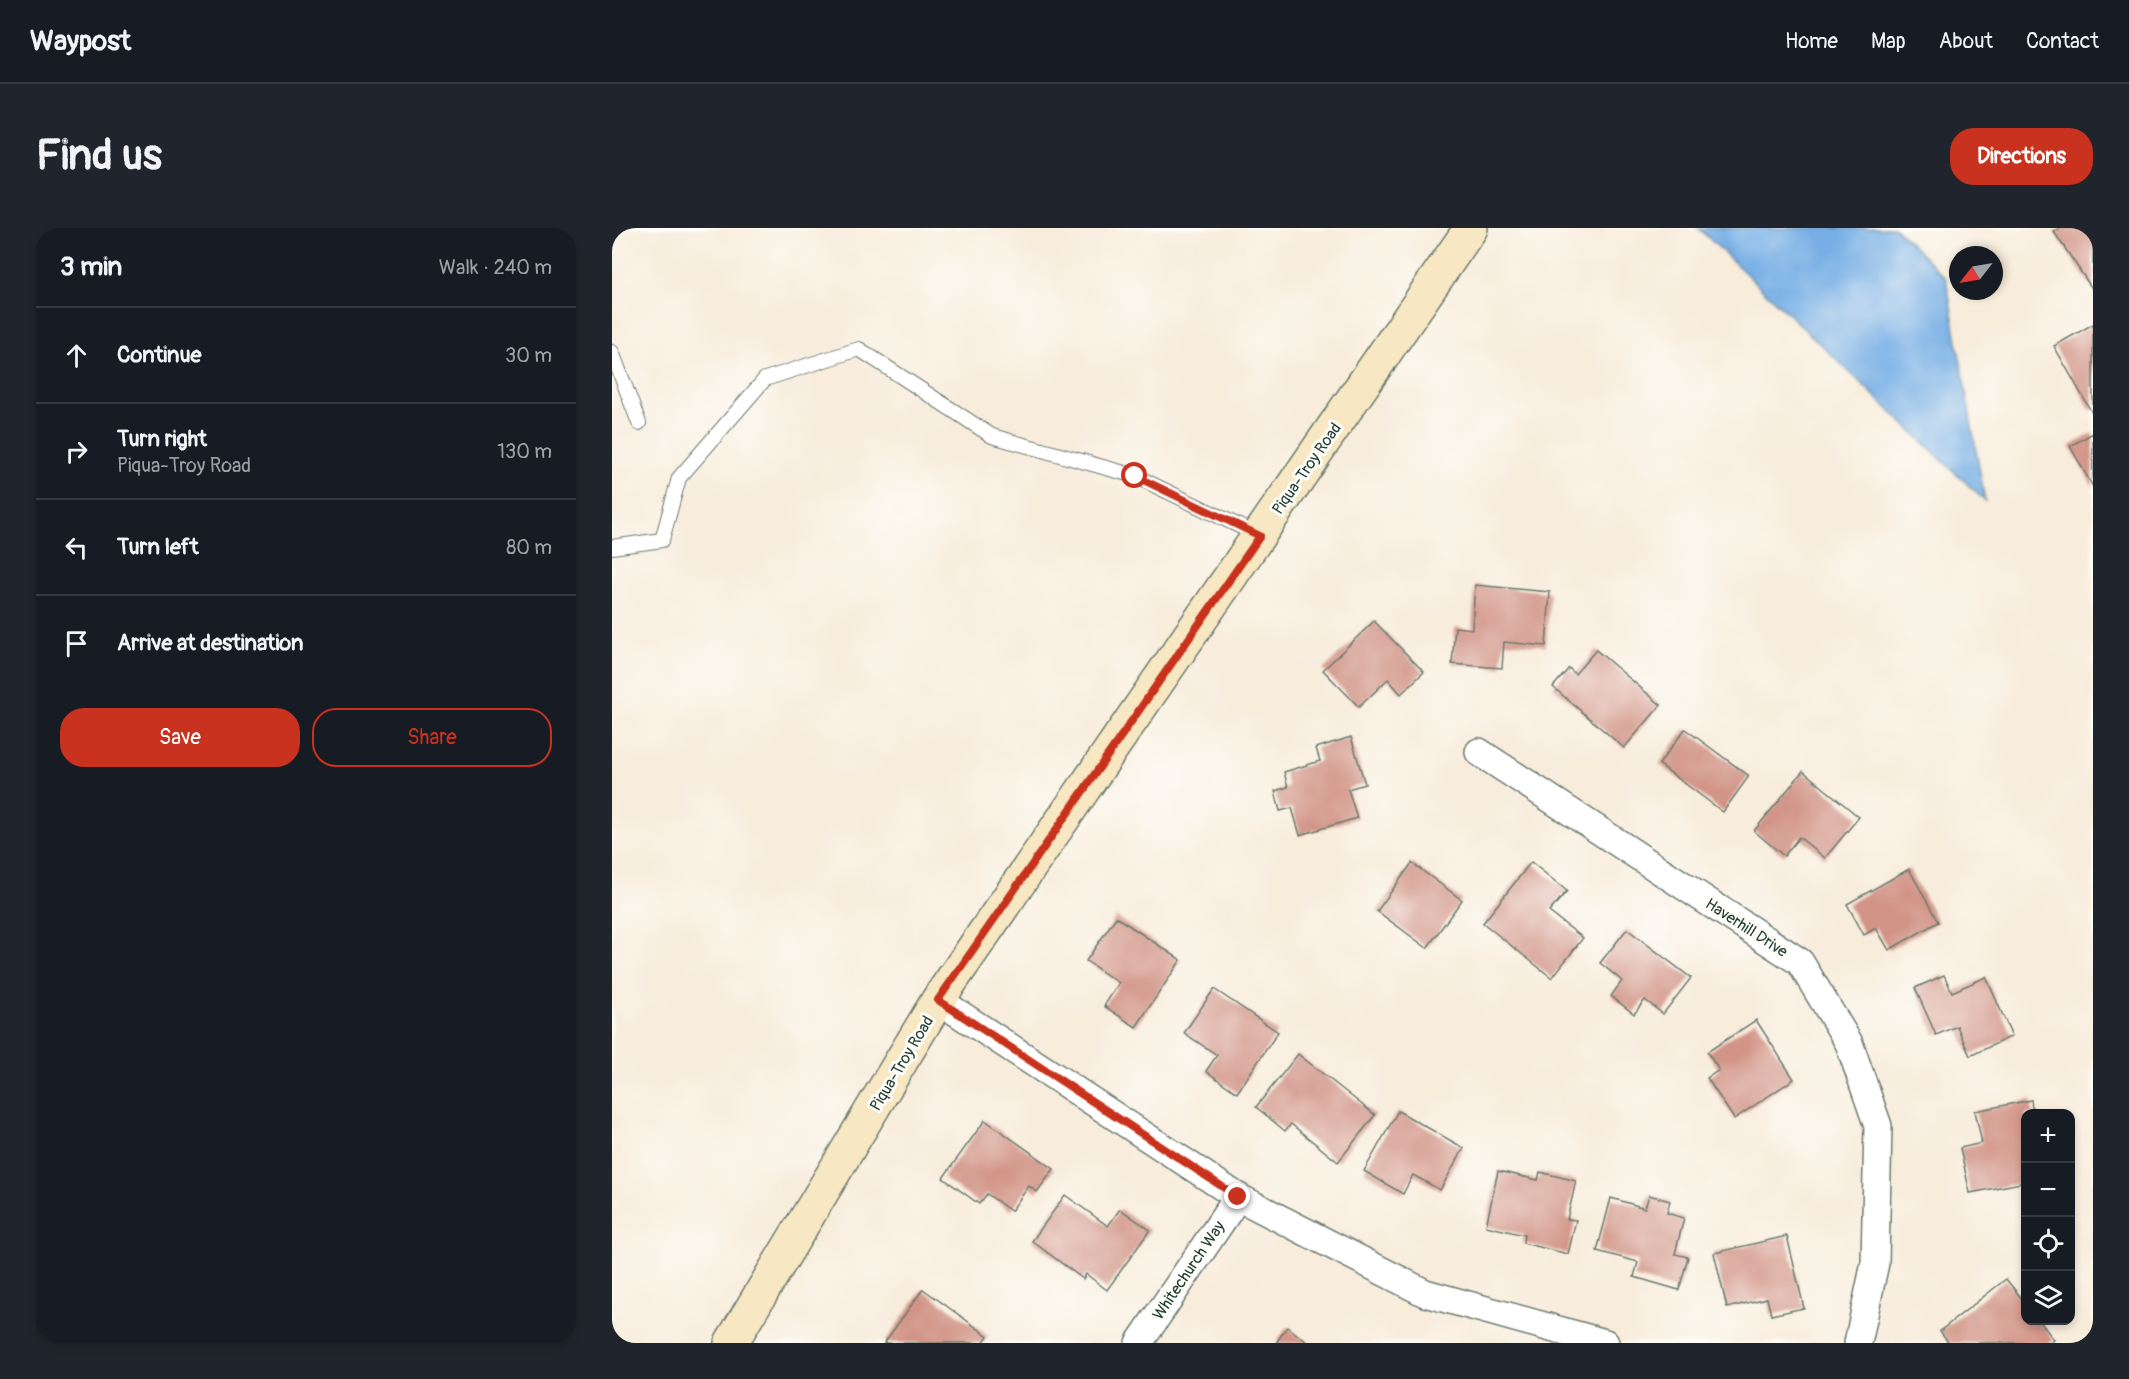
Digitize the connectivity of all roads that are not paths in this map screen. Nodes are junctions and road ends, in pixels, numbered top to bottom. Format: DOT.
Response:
graph roads {
  1 [pos="1472,228"];
  2 [pos="612,352"];
  3 [pos="639,423"];
  4 [pos="1260,536"];
  5 [pos="612,547"];
  6 [pos="1479,752"];
  7 [pos="938,1000"];
  8 [pos="1238,1197"];
  9 [pos="731,1343"];
  10 [pos="1139,1343"];
  11 [pos="1605,1343"];
  12 [pos="1858,1343"];
  1 -- 4 [label="street, Piqua-Troy Road"];
  2 -- 3 [label="lane"];
  4 -- 5 [label="lane"];
  4 -- 7 [label="street, Piqua-Troy Road"];
  6 -- 12 [label="street, Haverhill Drive"];
  7 -- 8 [label="street"];
  7 -- 9 [label="street, Piqua-Troy Road"];
  8 -- 10 [label="street, Whitechurch Way"];
  8 -- 11 [label="street"];
}
